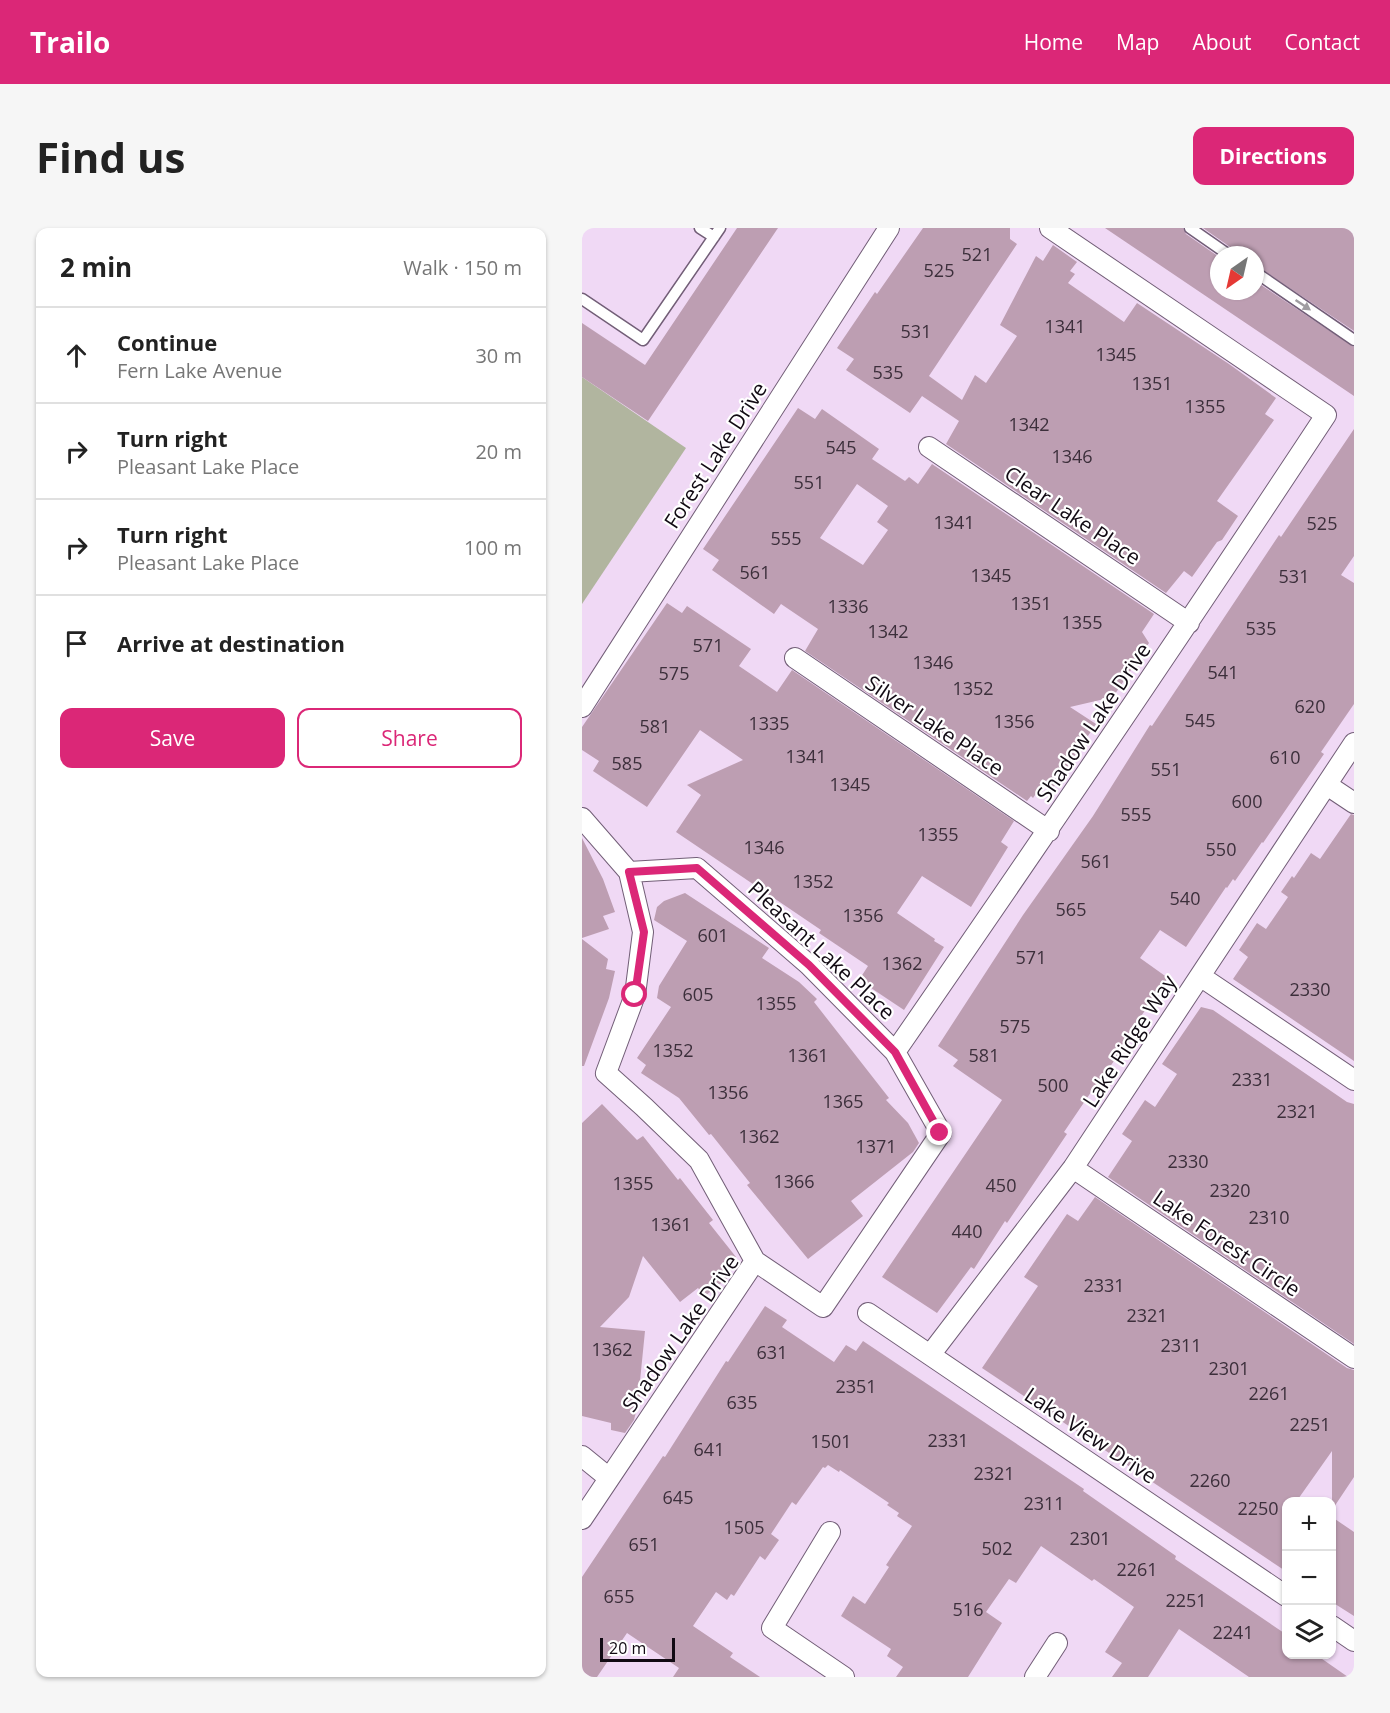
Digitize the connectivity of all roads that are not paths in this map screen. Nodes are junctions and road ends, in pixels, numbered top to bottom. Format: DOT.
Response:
graph roads {
  1 [pos="700,228"];
  2 [pos="889,228"];
  3 [pos="1050,228"];
  4 [pos="1190,228"];
  5 [pos="717,233"];
  6 [pos="1216,246"];
  7 [pos="1264,278"];
  8 [pos="582,299"];
  9 [pos="1354,340"];
  10 [pos="929,447"];
  11 [pos="1190,623"];
  12 [pos="795,658"];
  13 [pos="582,707"];
  14 [pos="1354,743"];
  15 [pos="1326,785"];
  16 [pos="1354,803"];
  17 [pos="582,818"];
  18 [pos="1048,831"];
  19 [pos="629,872"];
  20 [pos="1200,976"];
  21 [pos="895,1052"];
  22 [pos="1354,1080"];
  23 [pos="940,1133"];
  24 [pos="1073,1168"];
  25 [pos="755,1262"];
  26 [pos="868,1313"];
  27 [pos="930,1355"];
  28 [pos="1354,1358"];
  29 [pos="582,1456"];
  30 [pos="609,1478"];
  31 [pos="582,1520"];
  32 [pos="830,1532"];
  33 [pos="1282,1593"];
  34 [pos="1336,1629"];
  35 [pos="1354,1641"];
  36 [pos="1057,1643"];
  37 [pos="844,1677"];
  38 [pos="1035,1677"];
  1 -- 5 [label="lane"];
  2 -- 13 [label="street, Forest Lake Drive"];
  3 -- 11 [label="street, Shadow Lake Drive"];
  4 -- 6 [label="lane"];
  5 -- 8 [label="lane"];
  7 -- 9 [label="lane, one-way"];
  10 -- 11 [label="street, Clear Lake Place"];
  11 -- 18 [label="street, Shadow Lake Drive"];
  12 -- 18 [label="street, Silver Lake Place"];
  14 -- 15 [label="street, Lake Ridge Way"];
  15 -- 16 [label="street"];
  15 -- 20 [label="street, Lake Ridge Way"];
  17 -- 19 [label="street"];
  18 -- 21 [label="street, Shadow Lake Drive"];
  19 -- 21 [label="street, Pleasant Lake Place"];
  19 -- 25 [label="street"];
  20 -- 22 [label="street"];
  20 -- 24 [label="street, Lake Ridge Way"];
  21 -- 23 [label="street, Pleasant Lake Place"];
  23 -- 25 [label="street, Shadow Lake Drive"];
  24 -- 27 [label="street, Lake Ridge Way"];
  24 -- 28 [label="street, Lake Forest Circle"];
  25 -- 30 [label="street, Shadow Lake Drive"];
  26 -- 27 [label="street, Lake View Drive"];
  27 -- 33 [label="street, Lake View Drive"];
  29 -- 30 [label="street"];
  30 -- 31 [label="street, Shadow Lake Drive"];
  32 -- 37 [label="street"];
  34 -- 35 [label="street"];
  36 -- 38 [label="street"];
}
